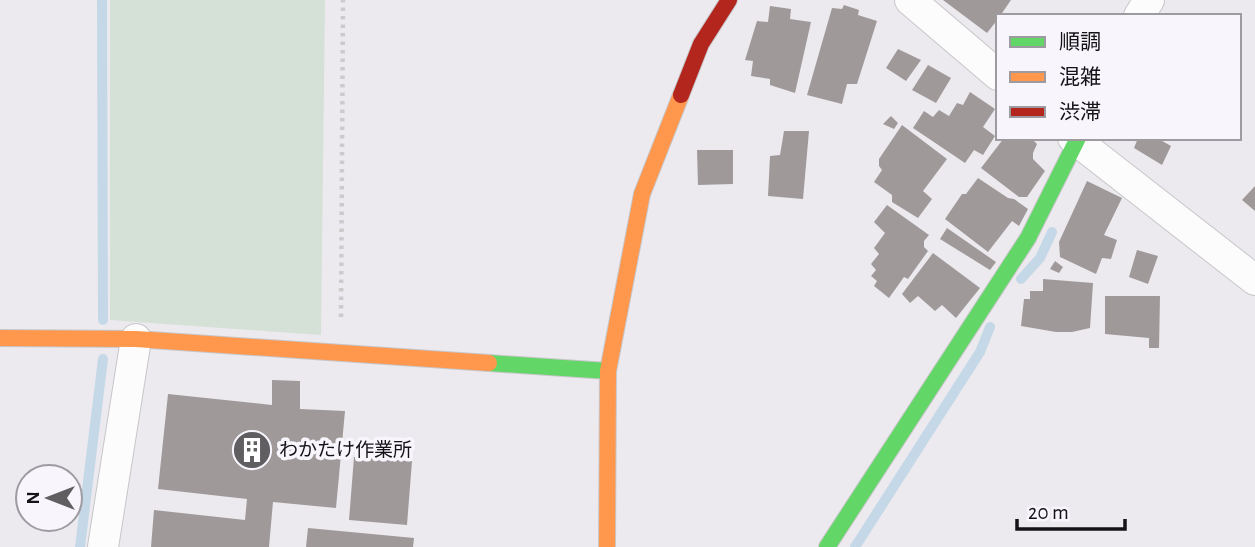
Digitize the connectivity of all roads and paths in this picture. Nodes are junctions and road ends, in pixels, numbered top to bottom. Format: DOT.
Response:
graph roads {
  1 [pos="342,0"];
  2 [pos="729,0"];
  3 [pos="910,0"];
  4 [pos="996,73"];
  5 [pos="1076,140"];
  6 [pos="1077,140"];
  7 [pos="1255,280"];
  8 [pos="0,338"];
  9 [pos="136,339"];
  10 [pos="341,353"];
  11 [pos="608,372"];
  12 [pos="103,547"];
  13 [pos="607,547"];
  14 [pos="827,547"];
  1 -- 10 [label="path"];
  2 -- 11 [label="street"];
  3 -- 4 [label="street"];
  5 -- 14 [label="street"];
  6 -- 7 [label="street"];
  8 -- 9 [label="street"];
  9 -- 10 [label="street"];
  9 -- 12 [label="street"];
  10 -- 11 [label="street"];
  11 -- 13 [label="street"];
}
